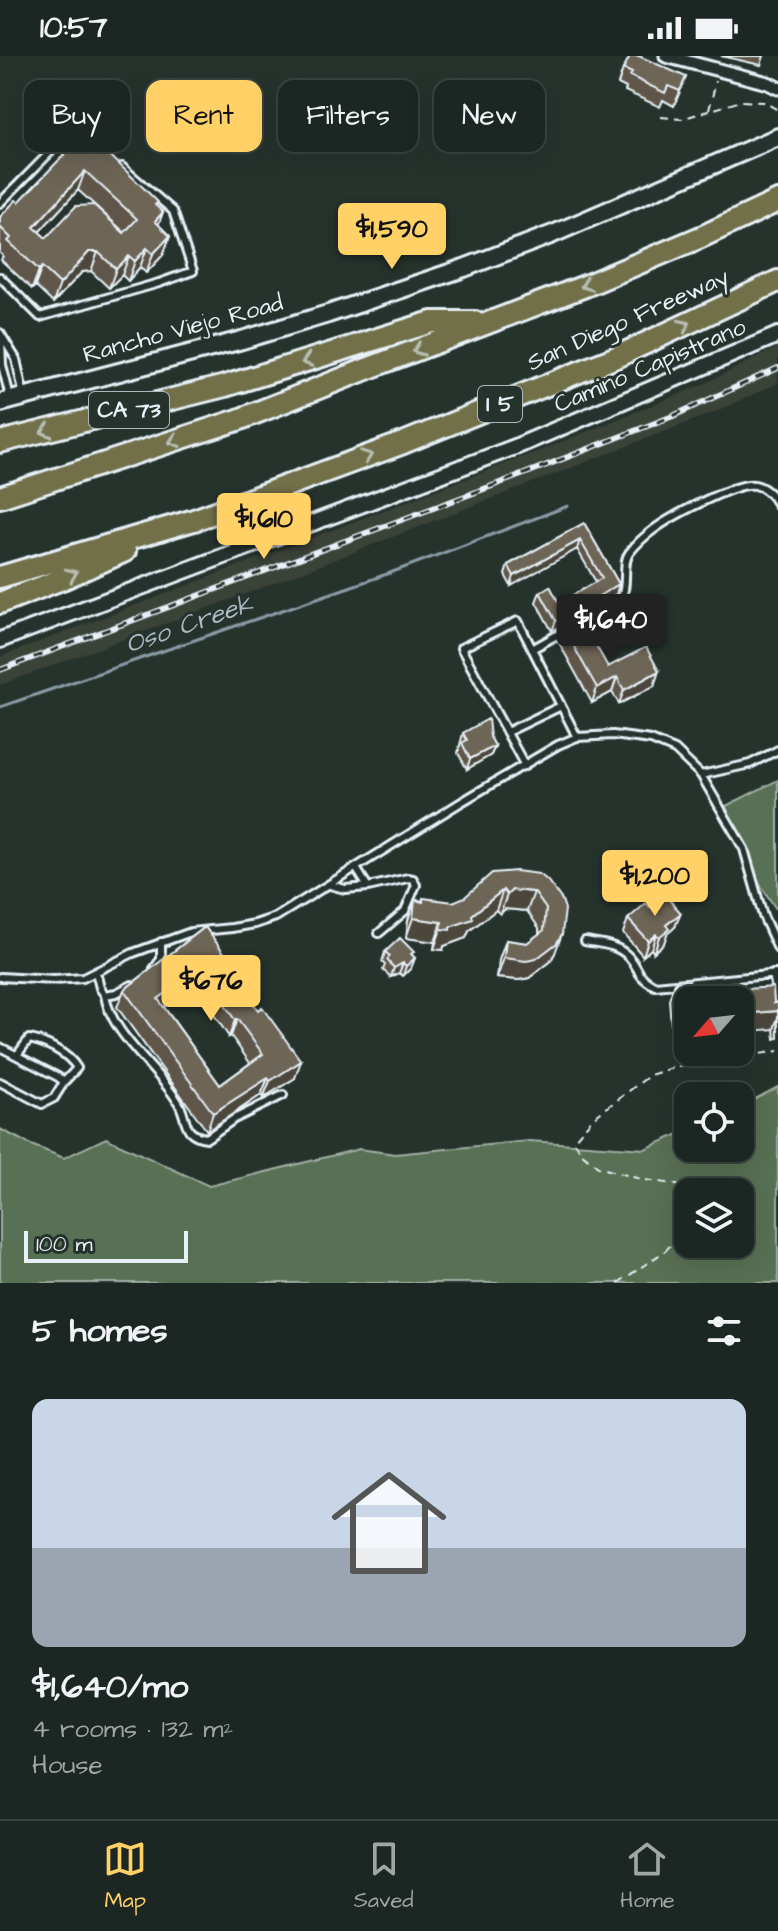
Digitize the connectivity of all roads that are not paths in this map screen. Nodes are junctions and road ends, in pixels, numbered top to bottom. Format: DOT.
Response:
graph roads {
  1 [pos="666,56"];
  2 [pos="778,88"];
  3 [pos="778,137"];
  4 [pos="50,152"];
  5 [pos="118,165"];
  6 [pos="778,201"];
  7 [pos="0,203"];
  8 [pos="0,277"];
  9 [pos="778,281"];
  10 [pos="491,322"];
  11 [pos="0,333"];
  12 [pos="778,335"];
  13 [pos="11,400"];
  14 [pos="0,442"];
  15 [pos="0,497"];
  16 [pos="778,505"];
  17 [pos="194,520"];
  18 [pos="0,577"];
  19 [pos="0,603"];
  20 [pos="0,640"];
  21 [pos="532,649"];
  22 [pos="561,706"];
  23 [pos="507,732"];
  24 [pos="577,737"];
  25 [pos="778,750"];
  26 [pos="525,766"];
  27 [pos="701,775"];
  28 [pos="356,868"];
  29 [pos="330,885"];
  30 [pos="368,887"];
  31 [pos="379,933"];
  32 [pos="585,941"];
  33 [pos="161,942"];
  34 [pos="778,949"];
  35 [pos="96,972"];
  36 [pos="776,974"];
  37 [pos="0,977"];
  38 [pos="105,995"];
  39 [pos="778,1000"];
  40 [pos="0,1047"];
  41 [pos="17,1055"];
  42 [pos="0,1082"];
  43 [pos="64,1082"];
  44 [pos="283,1095"];
  1 -- 2 [label="street"];
  3 -- 13 [label="main road, Rancho Viejo Road"];
  4 -- 7 [label="lane"];
  5 -- 8 [label="lane"];
  6 -- 10 [label="highway, San Diego Freeway, one-way"];
  17 -- 9 [label="highway, San Diego Freeway / I 5, one-way"];
  10 -- 14 [label="highway, CA 73, one-way"];
  10 -- 15 [label="highway, San Diego Freeway, one-way"];
  11 -- 13 [label="lane"];
  11 -- 13 [label="lane"];
  12 -- 20 [label="street, Camino Capistrano"];
  16 -- 21 [label="lane"];
  17 -- 18 [label="highway, San Diego Freeway / I 5"];
  19 -- 17 [label="highway, one-way"];
  21 -- 22 [label="lane"];
  21 -- 23 [label="lane"];
  22 -- 23 [label="lane"];
  22 -- 24 [label="lane"];
  23 -- 26 [label="lane"];
  24 -- 26 [label="lane"];
  24 -- 27 [label="lane"];
  25 -- 27 [label="lane"];
  26 -- 28 [label="lane"];
  27 -- 34 [label="lane"];
  28 -- 29 [label="lane"];
  28 -- 30 [label="lane"];
  29 -- 30 [label="lane"];
  29 -- 33 [label="lane"];
  30 -- 31 [label="lane"];
  32 -- 36 [label="lane"];
  33 -- 35 [label="lane"];
  33 -- 38 [label="lane"];
  35 -- 37 [label="lane"];
  35 -- 38 [label="lane"];
  36 -- 39 [label="lane"];
  38 -- 44 [label="lane"];
  40 -- 41 [label="lane"];
  41 -- 43 [label="lane"];
  41 -- 43 [label="lane"];
  42 -- 43 [label="lane"];
}
